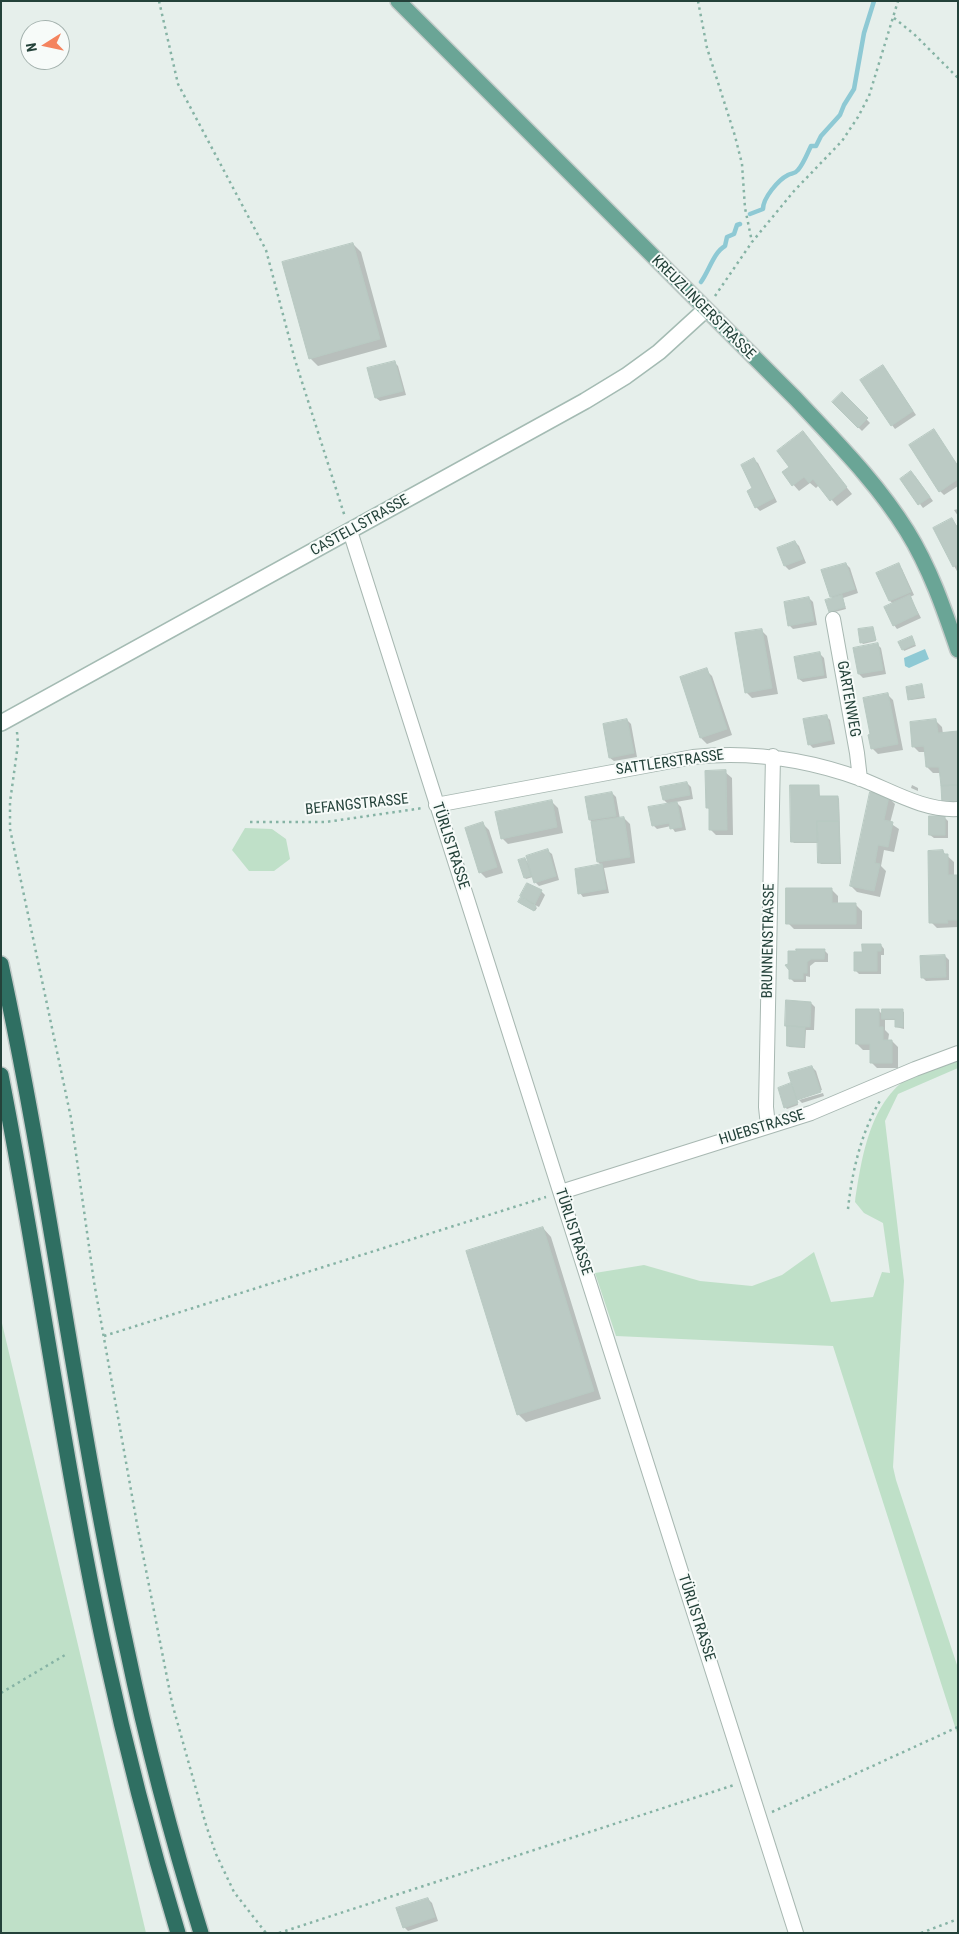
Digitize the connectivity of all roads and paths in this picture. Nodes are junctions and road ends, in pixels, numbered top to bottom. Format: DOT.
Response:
graph roads {
  1 [pos="159,1"];
  2 [pos="398,1"];
  3 [pos="698,1"];
  4 [pos="898,1"];
  5 [pos="894,18"];
  6 [pos="958,78"];
  7 [pos="752,242"];
  8 [pos="705,310"];
  9 [pos="350,531"];
  10 [pos="833,619"];
  11 [pos="958,650"];
  12 [pos="6,721"];
  13 [pos="773,756"];
  14 [pos="860,779"];
  15 [pos="436,805"];
  16 [pos="958,809"];
  17 [pos="250,822"];
  18 [pos="1,964"];
  19 [pos="958,1053"];
  20 [pos="1,1075"];
  21 [pos="888,1080"];
  22 [pos="768,1126"];
  23 [pos="561,1192"];
  24 [pos="848,1209"];
  25 [pos="104,1336"];
  26 [pos="65,1655"];
  27 [pos="1,1693"];
  28 [pos="958,1728"];
  29 [pos="748,1780"];
  30 [pos="759,1818"];
  31 [pos="958,1919"];
  32 [pos="178,1933"];
  33 [pos="201,1933"];
  34 [pos="266,1933"];
  35 [pos="280,1933"];
  36 [pos="796,1933"];
  37 [pos="921,1933"];
  1 -- 9 [label="path"];
  2 -- 8 [label="main road, KREUZLINGERSTRASSE"];
  3 -- 7 [label="path"];
  4 -- 5 [label="path"];
  5 -- 6 [label="path"];
  5 -- 7 [label="path"];
  7 -- 8 [label="path"];
  8 -- 9 [label="street, CASTELLSTRASSE"];
  8 -- 11 [label="main road, KREUZLINGERSTRASSE"];
  9 -- 12 [label="street, CASTELLSTRASSE"];
  9 -- 15 [label="street, TÜRLISTRASSE"];
  10 -- 14 [label="street, GARTENWEG"];
  12 -- 25 [label="path"];
  13 -- 14 [label="street, SATTLERSTRASSE"];
  13 -- 15 [label="street, SATTLERSTRASSE"];
  13 -- 22 [label="street, BRUNNENSTRASSE"];
  14 -- 16 [label="street, SATTLERSTRASSE"];
  15 -- 17 [label="path, BEFANGSTRASSE"];
  15 -- 23 [label="street, TÜRLISTRASSE"];
  18 -- 33 [label="highway"];
  19 -- 21 [label="street, HUEBSTRASSE"];
  20 -- 32 [label="highway"];
  21 -- 22 [label="street, HUEBSTRASSE"];
  21 -- 24 [label="path"];
  22 -- 23 [label="street, HUEBSTRASSE"];
  23 -- 25 [label="path"];
  23 -- 29 [label="street, TÜRLISTRASSE"];
  25 -- 34 [label="path"];
  26 -- 27 [label="path"];
  28 -- 30 [label="path"];
  29 -- 30 [label="street, TÜRLISTRASSE"];
  29 -- 35 [label="path"];
  30 -- 36 [label="street, TÜRLISTRASSE"];
  31 -- 37 [label="path"];
}
